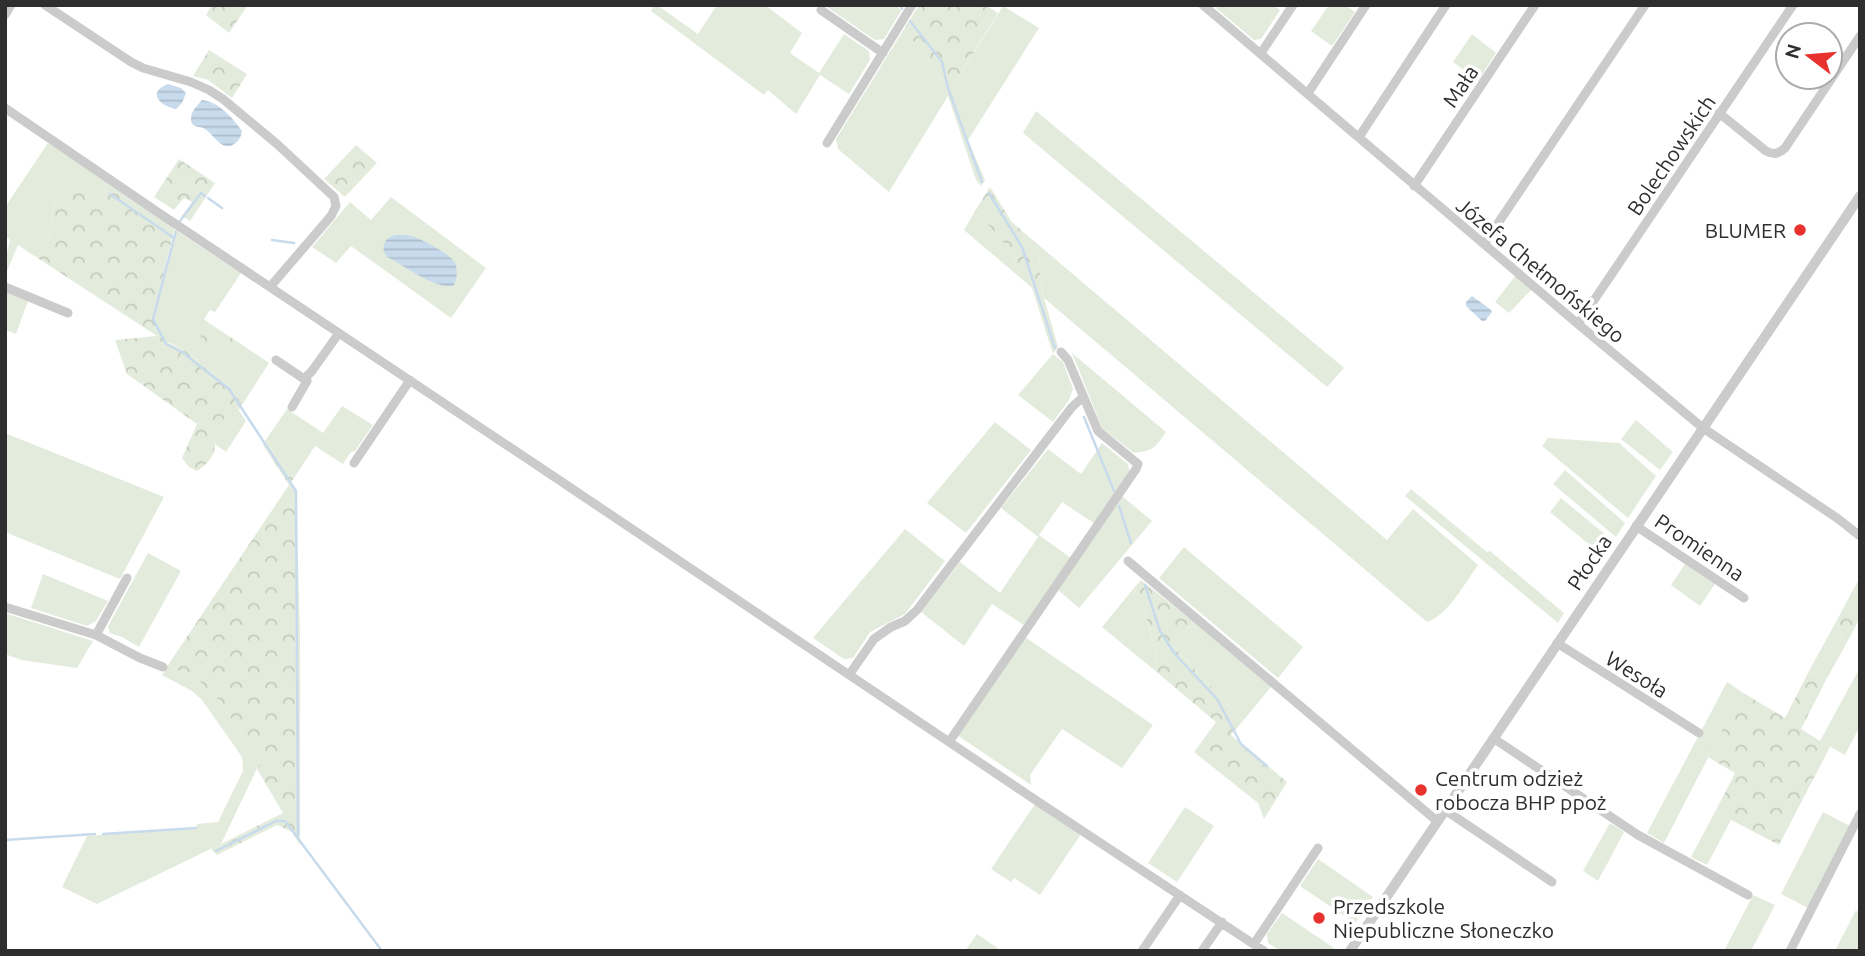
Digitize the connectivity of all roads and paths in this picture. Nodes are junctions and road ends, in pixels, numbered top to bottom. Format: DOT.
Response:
graph roads {
  1 [pos="11,5"];
  2 [pos="45,5"];
  3 [pos="912,5"];
  4 [pos="1293,5"];
  5 [pos="1367,5"];
  6 [pos="1446,5"];
  7 [pos="1535,5"];
  8 [pos="1645,5"];
  9 [pos="1793,5"];
  10 [pos="1206,6"];
  11 [pos="821,10"];
  12 [pos="5,15"];
  13 [pos="1860,36"];
  14 [pos="883,53"];
  15 [pos="1261,53"];
  16 [pos="1308,93"];
  17 [pos="5,108"];
  18 [pos="1719,113"];
  19 [pos="1359,137"];
  20 [pos="827,143"];
  21 [pos="1414,186"];
  22 [pos="1860,196"];
  23 [pos="1484,244"];
  24 [pos="5,287"];
  25 [pos="270,287"];
  26 [pos="68,313"];
  27 [pos="1578,324"];
  28 [pos="339,333"];
  29 [pos="1061,352"];
  30 [pos="276,360"];
  31 [pos="304,378"];
  32 [pos="410,380"];
  33 [pos="1083,397"];
  34 [pos="292,407"];
  35 [pos="1703,428"];
  36 [pos="354,463"];
  37 [pos="1636,526"];
  38 [pos="1860,536"];
  39 [pos="1128,561"];
  40 [pos="128,578"];
  41 [pos="1744,598"];
  42 [pos="5,607"];
  43 [pos="96,635"];
  44 [pos="1557,643"];
  45 [pos="163,667"];
  46 [pos="849,675"];
  47 [pos="1699,733"];
  48 [pos="1493,738"];
  49 [pos="949,742"];
  50 [pos="1445,810"];
  51 [pos="1860,814"];
  52 [pos="1437,821"];
  53 [pos="1318,848"];
  54 [pos="1552,882"];
  55 [pos="1180,895"];
  56 [pos="1748,895"];
  57 [pos="1222,922"];
  58 [pos="1254,944"];
  59 [pos="1142,951"];
  60 [pos="1202,951"];
  61 [pos="1264,951"];
  62 [pos="1350,951"];
  63 [pos="1790,951"];
  1 -- 12 [label="street"];
  2 -- 25 [label="street"];
  3 -- 14 [label="street"];
  4 -- 15 [label="street"];
  5 -- 16 [label="street"];
  6 -- 19 [label="street"];
  7 -- 21 [label="street, Mała"];
  8 -- 23 [label="street"];
  9 -- 18 [label="street, Bolechowskich"];
  10 -- 15 [label="street, Józefa Chełmońskiego"];
  11 -- 14 [label="street"];
  13 -- 18 [label="street"];
  14 -- 20 [label="street"];
  15 -- 16 [label="street, Józefa Chełmońskiego"];
  16 -- 19 [label="street, Józefa Chełmońskiego"];
  17 -- 25 [label="street"];
  18 -- 27 [label="street, Bolechowskich"];
  19 -- 21 [label="street, Józefa Chełmońskiego"];
  21 -- 23 [label="street, Józefa Chełmońskiego"];
  22 -- 35 [label="street, Płocka"];
  23 -- 27 [label="street, Józefa Chełmońskiego"];
  24 -- 26 [label="street"];
  25 -- 28 [label="street"];
  27 -- 35 [label="street, Józefa Chełmońskiego"];
  28 -- 31 [label="street"];
  28 -- 32 [label="street"];
  29 -- 33 [label="street"];
  30 -- 31 [label="street"];
  31 -- 34 [label="street"];
  32 -- 36 [label="street"];
  32 -- 46 [label="street"];
  33 -- 46 [label="street"];
  33 -- 49 [label="street"];
  35 -- 37 [label="street, Płocka"];
  35 -- 38 [label="street, Józefa Chełmońskiego"];
  37 -- 41 [label="street, Promienna"];
  37 -- 44 [label="street, Płocka"];
  39 -- 52 [label="street"];
  40 -- 43 [label="street"];
  42 -- 43 [label="street"];
  43 -- 45 [label="street"];
  44 -- 47 [label="street, Wesoła"];
  44 -- 48 [label="street, Płocka"];
  46 -- 49 [label="street"];
  48 -- 50 [label="street, Płocka"];
  48 -- 56 [label="street"];
  49 -- 55 [label="street"];
  50 -- 52 [label="street, Płocka"];
  50 -- 54 [label="street"];
  51 -- 63 [label="street"];
  52 -- 62 [label="street, Płocka"];
  53 -- 58 [label="street"];
  55 -- 57 [label="street"];
  55 -- 59 [label="street"];
  57 -- 58 [label="street"];
  57 -- 60 [label="street"];
  58 -- 61 [label="street"];
}
